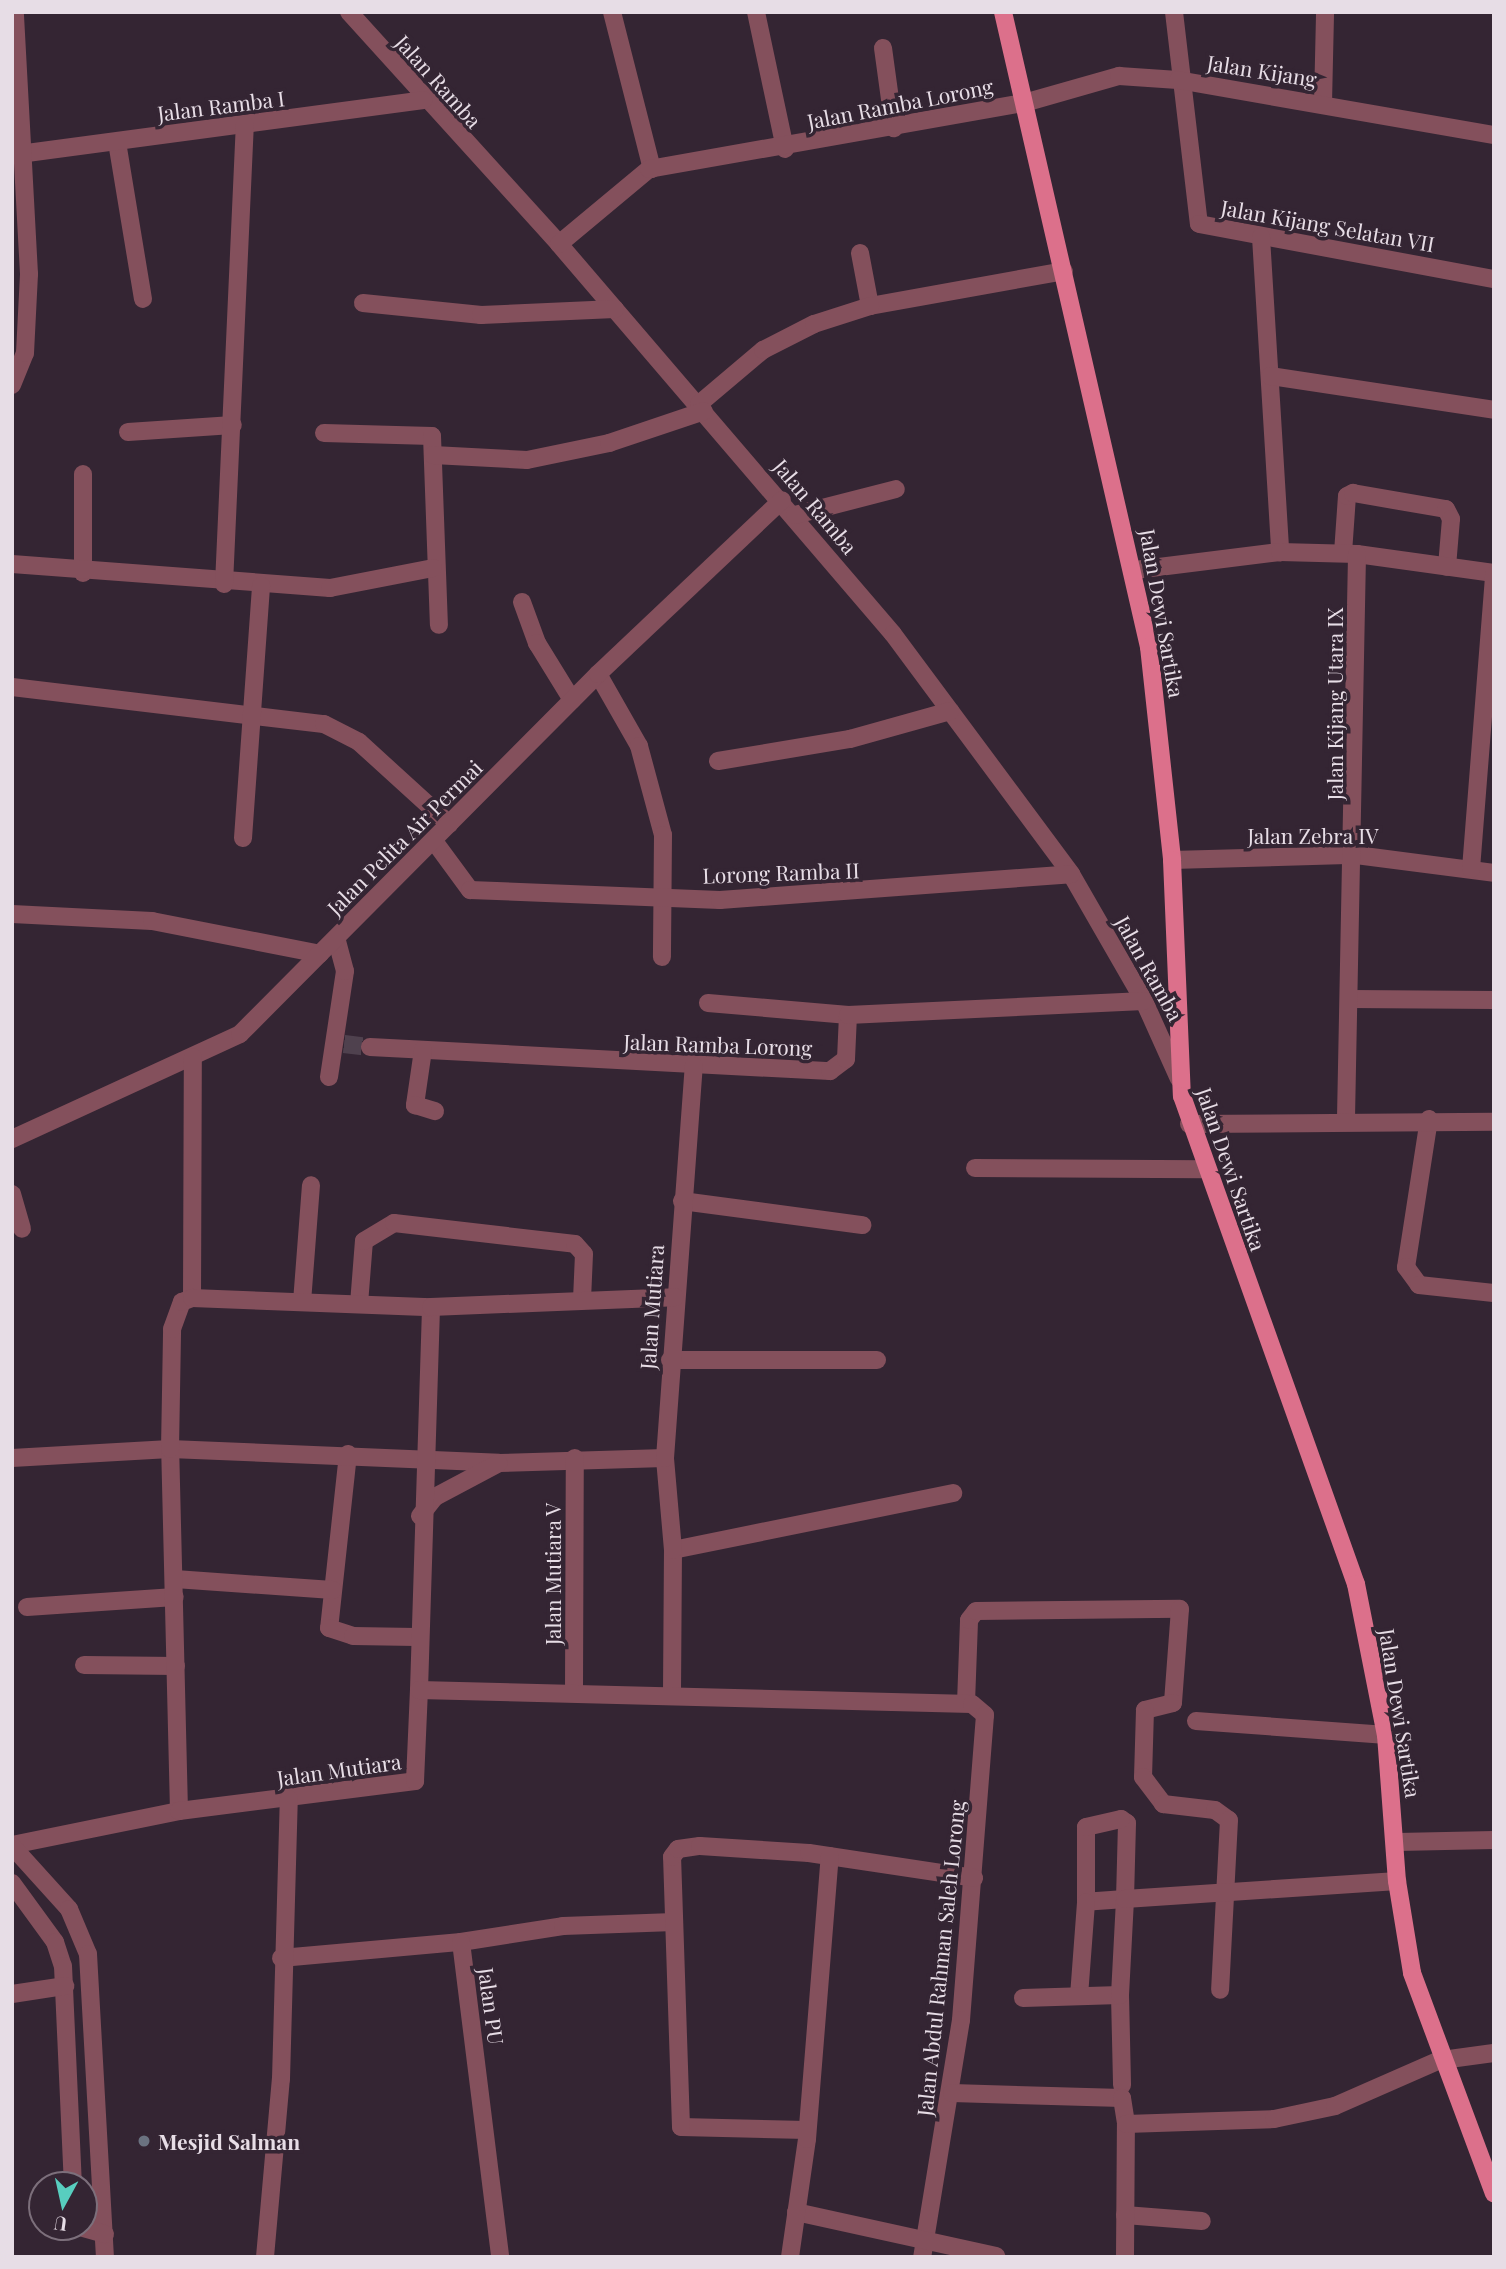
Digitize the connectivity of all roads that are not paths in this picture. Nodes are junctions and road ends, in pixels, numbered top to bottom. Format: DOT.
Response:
graph roads {
  1 [pos="15,12"];
  2 [pos="349,12"];
  3 [pos="612,12"];
  4 [pos="756,12"];
  5 [pos="1003,12"];
  6 [pos="1174,12"];
  7 [pos="1325,12"];
  8 [pos="883,48"];
  9 [pos="1178,80"];
  10 [pos="423,100"];
  11 [pos="1024,103"];
  12 [pos="1323,103"];
  13 [pos="245,125"];
  14 [pos="894,128"];
  15 [pos="1494,135"];
  16 [pos="117,142"];
  17 [pos="785,149"];
  18 [pos="18,154"];
  19 [pos="652,169"];
  20 [pos="1261,237"];
  21 [pos="559,244"];
  22 [pos="860,253"];
  23 [pos="1063,271"];
  24 [pos="1494,279"];
  25 [pos="143,299"];
  26 [pos="363,303"];
  27 [pos="870,306"];
  28 [pos="615,309"];
  29 [pos="1270,376"];
  30 [pos="12,385"];
  31 [pos="701,407"];
  32 [pos="1494,410"];
  33 [pos="233,425"];
  34 [pos="128,432"];
  35 [pos="324,433"];
  36 [pos="433,455"];
  37 [pos="82,474"];
  38 [pos="896,489"];
  39 [pos="782,500"];
  40 [pos="795,515"];
  41 [pos="1280,552"];
  42 [pos="1350,553"];
  43 [pos="12,565"];
  44 [pos="1447,567"];
  45 [pos="433,568"];
  46 [pos="1135,570"];
  47 [pos="83,573"];
  48 [pos="1494,574"];
  49 [pos="224,584"];
  50 [pos="261,586"];
  51 [pos="522,602"];
  52 [pos="439,625"];
  53 [pos="597,674"];
  54 [pos="12,687"];
  55 [pos="572,700"];
  56 [pos="950,711"];
  57 [pos="256,712"];
  58 [pos="718,761"];
  59 [pos="449,824"];
  60 [pos="243,838"];
  61 [pos="434,841"];
  62 [pos="1356,855"];
  63 [pos="1172,860"];
  64 [pos="1471,869"];
  65 [pos="1494,873"];
  66 [pos="1071,874"];
  67 [pos="665,895"];
  68 [pos="12,914"];
  69 [pos="336,938"];
  70 [pos="320,954"];
  71 [pos="662,957"];
  72 [pos="1350,999"];
  73 [pos="1494,1000"];
  74 [pos="1144,1001"];
  75 [pos="708,1003"];
  76 [pos="848,1015"];
  77 [pos="370,1047"];
  78 [pos="422,1050"];
  79 [pos="193,1057"];
  80 [pos="694,1066"];
  81 [pos="329,1077"];
  82 [pos="1179,1079"];
  83 [pos="435,1111"];
  84 [pos="1346,1118"];
  85 [pos="1429,1119"];
  86 [pos="1494,1122"];
  87 [pos="1189,1124"];
  88 [pos="12,1139"];
  89 [pos="975,1168"];
  90 [pos="1204,1169"];
  91 [pos="311,1185"];
  92 [pos="12,1194"];
  93 [pos="682,1201"];
  94 [pos="862,1225"];
  95 [pos="22,1229"];
  96 [pos="1494,1293"];
  97 [pos="675,1297"];
  98 [pos="192,1298"];
  99 [pos="582,1300"];
  100 [pos="302,1302"];
  101 [pos="359,1304"];
  102 [pos="431,1307"];
  103 [pos="670,1360"];
  104 [pos="877,1360"];
  105 [pos="170,1449"];
  106 [pos="348,1454"];
  107 [pos="423,1457"];
  108 [pos="12,1458"];
  109 [pos="575,1458"];
  110 [pos="665,1458"];
  111 [pos="499,1463"];
  112 [pos="953,1493"];
  113 [pos="420,1516"];
  114 [pos="673,1550"];
  115 [pos="175,1588"];
  116 [pos="333,1590"];
  117 [pos="27,1607"];
  118 [pos="416,1637"];
  119 [pos="84,1665"];
  120 [pos="176,1665"];
  121 [pos="419,1690"];
  122 [pos="574,1690"];
  123 [pos="672,1692"];
  124 [pos="972,1705"];
  125 [pos="1196,1721"];
  126 [pos="1386,1735"];
  127 [pos="289,1799"];
  128 [pos="179,1811"];
  129 [pos="1494,1840"];
  130 [pos="1397,1842"];
  131 [pos="12,1846"];
  132 [pos="830,1856"];
  133 [pos="974,1878"];
  134 [pos="1397,1881"];
  135 [pos="12,1883"];
  136 [pos="1224,1891"];
  137 [pos="1125,1899"];
  138 [pos="1086,1902"];
  139 [pos="674,1922"];
  140 [pos="461,1941"];
  141 [pos="281,1958"];
  142 [pos="65,1986"];
  143 [pos="1220,1990"];
  144 [pos="12,1994"];
  145 [pos="1120,1995"];
  146 [pos="1079,1996"];
  147 [pos="1023,1997"];
  148 [pos="1494,2053"];
  149 [pos="1442,2059"];
  150 [pos="1122,2085"];
  151 [pos="952,2093"];
  152 [pos="1126,2124"];
  153 [pos="807,2130"];
  154 [pos="72,2171"];
  155 [pos="1494,2193"];
  156 [pos="796,2212"];
  157 [pos="1125,2215"];
  158 [pos="1202,2221"];
  159 [pos="98,2232"];
  160 [pos="105,2234"];
  161 [pos="924,2249"];
  162 [pos="996,2256"];
  163 [pos="105,2257"];
  164 [pos="265,2257"];
  165 [pos="500,2257"];
  166 [pos="790,2257"];
  167 [pos="1125,2257"];
  1 -- 18 [label="street"];
  2 -- 10 [label="street, Jalan Ramba"];
  3 -- 19 [label="street"];
  4 -- 17 [label="street, Jalan Ramba Lorong"];
  5 -- 11 [label="main road, Jalan Dewi Sartika"];
  6 -- 9 [label="street, Jalan Kijang Selatan VII"];
  7 -- 12 [label="street"];
  8 -- 14 [label="street"];
  9 -- 11 [label="street, Jalan Kijang"];
  9 -- 12 [label="street, Jalan Kijang"];
  9 -- 20 [label="street, Jalan Kijang Selatan VII"];
  10 -- 13 [label="street, Jalan Ramba I"];
  10 -- 21 [label="street, Jalan Ramba"];
  11 -- 14 [label="street, Jalan Ramba Lorong"];
  11 -- 23 [label="main road, Jalan Dewi Sartika"];
  12 -- 15 [label="street, Jalan Kijang"];
  13 -- 16 [label="street, Jalan Ramba I"];
  13 -- 33 [label="street"];
  14 -- 17 [label="street, Jalan Ramba Lorong"];
  16 -- 18 [label="street, Jalan Ramba I"];
  16 -- 25 [label="street"];
  17 -- 19 [label="street, Jalan Ramba Lorong"];
  18 -- 30 [label="street"];
  19 -- 21 [label="street"];
  20 -- 24 [label="street, Jalan Kijang Selatan VII"];
  20 -- 29 [label="street"];
  21 -- 28 [label="street, Jalan Ramba"];
  22 -- 27 [label="street"];
  23 -- 27 [label="street"];
  23 -- 46 [label="main road, Jalan Dewi Sartika"];
  26 -- 28 [label="street"];
  27 -- 31 [label="street"];
  28 -- 31 [label="street, Jalan Ramba"];
  29 -- 32 [label="street"];
  29 -- 41 [label="street"];
  31 -- 36 [label="street"];
  31 -- 39 [label="street, Jalan Ramba"];
  33 -- 34 [label="street"];
  33 -- 49 [label="street"];
  35 -- 36 [label="street"];
  36 -- 45 [label="street"];
  37 -- 47 [label="street"];
  38 -- 40 [label="street"];
  39 -- 40 [label="street, Jalan Ramba"];
  39 -- 53 [label="street, Jalan Pelita Air Permai"];
  40 -- 56 [label="street, Jalan Ramba"];
  41 -- 42 [label="street"];
  41 -- 46 [label="street"];
  42 -- 44 [label="street"];
  42 -- 44 [label="street, Jalan Kijang Utara IX"];
  42 -- 62 [label="street, Jalan Kijang Utara IX"];
  43 -- 47 [label="street"];
  44 -- 48 [label="street"];
  45 -- 50 [label="street"];
  45 -- 52 [label="street"];
  46 -- 63 [label="main road, Jalan Dewi Sartika"];
  47 -- 49 [label="street"];
  48 -- 64 [label="street"];
  49 -- 50 [label="street"];
  50 -- 57 [label="street"];
  51 -- 55 [label="street"];
  53 -- 55 [label="street, Jalan Pelita Air Permai"];
  53 -- 67 [label="street"];
  54 -- 57 [label="street"];
  55 -- 59 [label="street, Jalan Pelita Air Permai"];
  56 -- 58 [label="street"];
  56 -- 66 [label="street, Jalan Ramba"];
  57 -- 59 [label="street"];
  57 -- 60 [label="street"];
  59 -- 61 [label="street, Jalan Pelita Air Permai"];
  61 -- 67 [label="street, Lorong Ramba II"];
  61 -- 69 [label="street, Jalan Pelita Air Permai"];
  62 -- 63 [label="street, Jalan Zebra IV"];
  62 -- 64 [label="street, Jalan Zebra IV"];
  62 -- 72 [label="street, Jalan Kijang Utara IX"];
  63 -- 82 [label="main road, Jalan Dewi Sartika"];
  64 -- 65 [label="street, Jalan Zebra IV"];
  66 -- 67 [label="street, Lorong Ramba II"];
  66 -- 74 [label="street, Jalan Ramba"];
  67 -- 71 [label="street"];
  68 -- 70 [label="street"];
  69 -- 70 [label="street, Jalan Pelita Air Permai"];
  69 -- 81 [label="street"];
  70 -- 79 [label="street, Jalan Pelita Air Permai"];
  72 -- 73 [label="street"];
  72 -- 84 [label="street, Jalan Kijang Utara IX"];
  74 -- 76 [label="street"];
  74 -- 82 [label="street, Jalan Ramba"];
  75 -- 76 [label="street"];
  76 -- 80 [label="street, Jalan Ramba Lorong"];
  77 -- 78 [label="street, Jalan Ramba Lorong"];
  78 -- 80 [label="street, Jalan Ramba Lorong"];
  78 -- 83 [label="street"];
  79 -- 88 [label="street, Jalan Pelita Air Permai"];
  79 -- 98 [label="street"];
  80 -- 93 [label="street, Jalan Mutiara"];
  82 -- 87 [label="main road, Jalan Dewi Sartika"];
  84 -- 85 [label="street"];
  84 -- 87 [label="street"];
  85 -- 86 [label="street"];
  85 -- 96 [label="street"];
  87 -- 90 [label="main road, Jalan Dewi Sartika"];
  89 -- 90 [label="street"];
  90 -- 126 [label="main road, Jalan Dewi Sartika"];
  91 -- 100 [label="street"];
  92 -- 95 [label="street"];
  93 -- 94 [label="street"];
  93 -- 97 [label="street, Jalan Mutiara"];
  97 -- 99 [label="street"];
  97 -- 103 [label="street, Jalan Mutiara"];
  98 -- 100 [label="street"];
  98 -- 105 [label="street"];
  99 -- 101 [label="street"];
  99 -- 102 [label="street"];
  100 -- 101 [label="street"];
  101 -- 102 [label="street"];
  102 -- 107 [label="street"];
  103 -- 104 [label="street"];
  103 -- 110 [label="street, Jalan Mutiara"];
  105 -- 106 [label="street"];
  105 -- 108 [label="street"];
  105 -- 115 [label="street"];
  106 -- 107 [label="street"];
  106 -- 116 [label="street"];
  107 -- 111 [label="street"];
  107 -- 113 [label="street"];
  109 -- 110 [label="street"];
  109 -- 111 [label="street"];
  109 -- 122 [label="street, Jalan Mutiara V"];
  110 -- 114 [label="street, Jalan Mutiara"];
  111 -- 113 [label="street"];
  112 -- 114 [label="street"];
  113 -- 118 [label="street"];
  114 -- 123 [label="street, Jalan Mutiara"];
  115 -- 116 [label="street"];
  115 -- 117 [label="street"];
  115 -- 120 [label="street"];
  116 -- 118 [label="street"];
  118 -- 121 [label="street"];
  119 -- 120 [label="street"];
  120 -- 128 [label="street"];
  121 -- 122 [label="street"];
  121 -- 127 [label="street, Jalan Mutiara"];
  122 -- 123 [label="street"];
  123 -- 124 [label="street"];
  124 -- 133 [label="street, Jalan Abdul Rahman Saleh Lorong"];
  124 -- 136 [label="street, Jalan Abdul Rahman Saleh Lorong"];
  125 -- 126 [label="street"];
  126 -- 130 [label="main road, Jalan Dewi Sartika"];
  127 -- 128 [label="street, Jalan Mutiara"];
  127 -- 141 [label="street"];
  128 -- 131 [label="street, Jalan Mutiara"];
  129 -- 130 [label="street"];
  130 -- 134 [label="main road, Jalan Dewi Sartika"];
  131 -- 160 [label="street"];
  132 -- 133 [label="street"];
  132 -- 139 [label="street"];
  132 -- 153 [label="street"];
  133 -- 151 [label="street, Jalan Abdul Rahman Saleh Lorong"];
  134 -- 136 [label="street"];
  134 -- 149 [label="main road, Jalan Dewi Sartika"];
  135 -- 142 [label="street"];
  136 -- 137 [label="street"];
  136 -- 143 [label="street"];
  137 -- 138 [label="street"];
  137 -- 138 [label="street"];
  137 -- 145 [label="street"];
  138 -- 146 [label="street"];
  139 -- 140 [label="street"];
  139 -- 153 [label="street"];
  140 -- 141 [label="street, Jalan PU"];
  140 -- 165 [label="street, Jalan PU"];
  141 -- 164 [label="street"];
  142 -- 144 [label="street"];
  142 -- 154 [label="street"];
  145 -- 146 [label="street"];
  145 -- 150 [label="street"];
  146 -- 147 [label="street"];
  148 -- 149 [label="street"];
  149 -- 152 [label="street"];
  149 -- 155 [label="main road, Jalan Dewi Sartika"];
  151 -- 152 [label="street"];
  151 -- 161 [label="street, Jalan Abdul Rahman Saleh Lorong"];
  152 -- 157 [label="street"];
  153 -- 156 [label="street"];
  156 -- 161 [label="street"];
  156 -- 166 [label="street"];
  157 -- 158 [label="street"];
  157 -- 167 [label="street"];
  159 -- 160 [label="street"];
  160 -- 163 [label="street"];
  161 -- 162 [label="street"];
}
